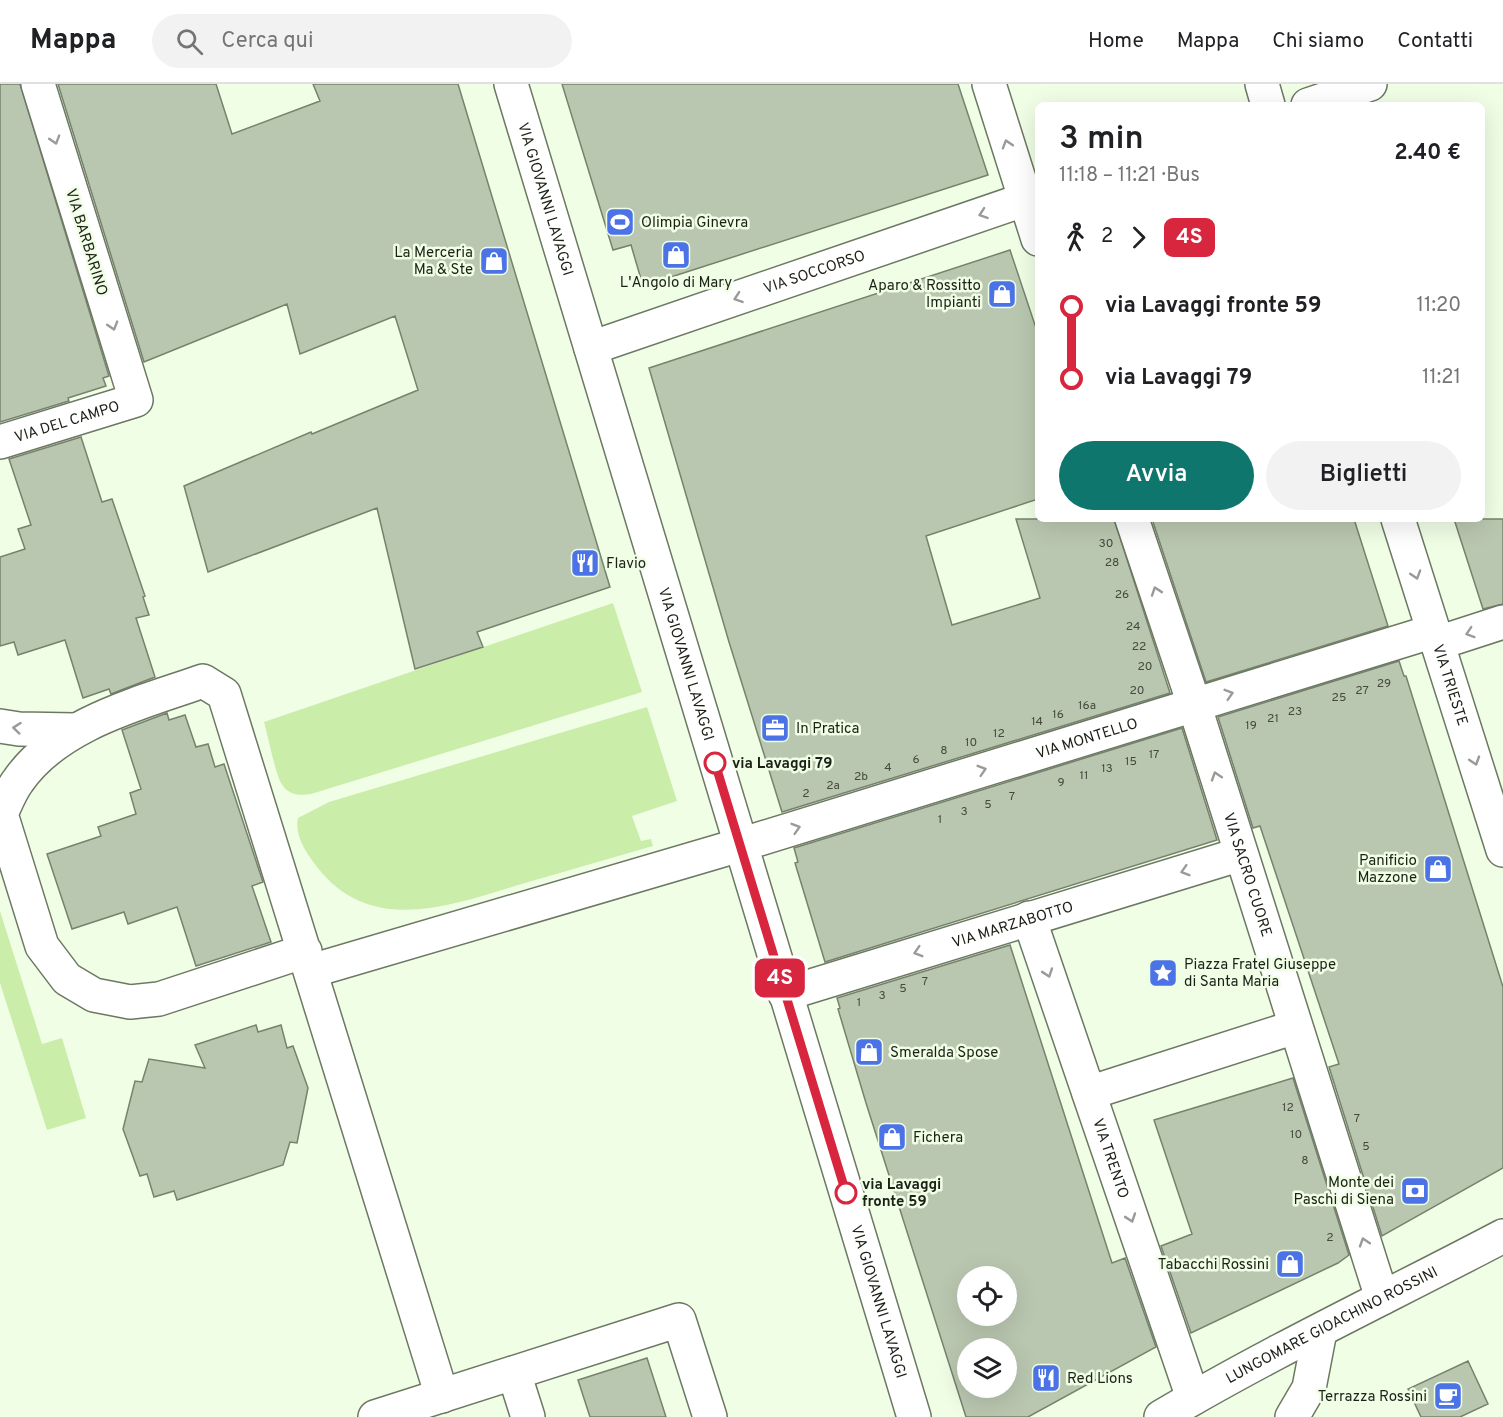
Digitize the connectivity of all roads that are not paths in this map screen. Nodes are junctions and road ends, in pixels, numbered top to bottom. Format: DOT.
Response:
graph roads {
  1 [pos="38,84"];
  2 [pos="511,84"];
  3 [pos="989,84"];
  4 [pos="1262,84"];
  5 [pos="1370,84"];
  6 [pos="1267,102"];
  7 [pos="1317,102"];
  8 [pos="1031,198"];
  9 [pos="1035,221"];
  10 [pos="591,348"];
  11 [pos="136,400"];
  12 [pos="0,442"];
  13 [pos="1133,522"];
  14 [pos="1399,522"];
  15 [pos="1503,622"];
  16 [pos="1436,637"];
  17 [pos="1194,704"];
  18 [pos="0,726"];
  19 [pos="75,730"];
  20 [pos="1,812"];
  21 [pos="740,845"];
  22 [pos="1503,850"];
  23 [pos="1241,854"];
  24 [pos="1029,918"];
  25 [pos="308,961"];
  26 [pos="785,993"];
  27 [pos="1296,1027"];
  28 [pos="1089,1093"];
  29 [pos="1498,1244"];
  30 [pos="1382,1298"];
  31 [pos="1320,1331"];
  32 [pos="514,1373"];
  33 [pos="442,1396"];
  34 [pos="1192,1398"];
  35 [pos="375,1417"];
  36 [pos="528,1417"];
  37 [pos="710,1417"];
  38 [pos="914,1417"];
  39 [pos="1161,1417"];
  40 [pos="1292,1417"];
  1 -- 11 [label="street, VIA BARBARINO, one-way"];
  2 -- 10 [label="street, VIA GIOVANNI LAVAGGI"];
  8 -- 3 [label="street, one-way"];
  4 -- 6 [label="street"];
  5 -- 7 [label="street"];
  8 -- 9 [label="street"];
  8 -- 10 [label="street, VIA SOCCORSO, one-way"];
  10 -- 21 [label="street, VIA GIOVANNI LAVAGGI"];
  11 -- 12 [label="street, VIA DEL CAMPO"];
  17 -- 13 [label="street, VIA SACRO CUORE, one-way"];
  14 -- 16 [label="street, VIA TRIESTE, one-way"];
  15 -- 16 [label="street, VIA MONTELLO, one-way"];
  17 -- 16 [label="street, VIA MONTELLO, one-way"];
  16 -- 22 [label="street, VIA TRIESTE, one-way"];
  21 -- 17 [label="street, VIA MONTELLO, one-way"];
  23 -- 17 [label="street, VIA SACRO CUORE, one-way"];
  19 -- 18 [label="street, one-way"];
  19 -- 20 [label="street"];
  19 -- 25 [label="street"];
  20 -- 25 [label="street, VIA MONTELLO"];
  21 -- 25 [label="street, VIA MONTELLO"];
  21 -- 26 [label="street, VIA GIOVANNI LAVAGGI"];
  23 -- 24 [label="street, VIA MARZABOTTO, one-way"];
  23 -- 27 [label="street, VIA SACRO CUORE"];
  24 -- 26 [label="street, VIA MARZABOTTO, one-way"];
  24 -- 28 [label="street, VIA TRENTO, one-way"];
  25 -- 33 [label="street"];
  26 -- 38 [label="street, VIA GIOVANNI LAVAGGI"];
  27 -- 28 [label="street"];
  30 -- 27 [label="street, VIA SACRO CUORE, one-way"];
  28 -- 34 [label="street, VIA TRENTO, one-way"];
  29 -- 30 [label="street, LUNGOMARE GIOACHINO ROSSINI"];
  30 -- 31 [label="street, LUNGOMARE GIOACHINO ROSSINI"];
  31 -- 34 [label="street, LUNGOMARE GIOACHINO ROSSINI"];
  31 -- 40 [label="street"];
  32 -- 33 [label="street"];
  32 -- 36 [label="street"];
  32 -- 37 [label="street"];
  33 -- 35 [label="street"];
  34 -- 39 [label="street, LUNGOMARE GIOACHINO ROSSINI"];
}
